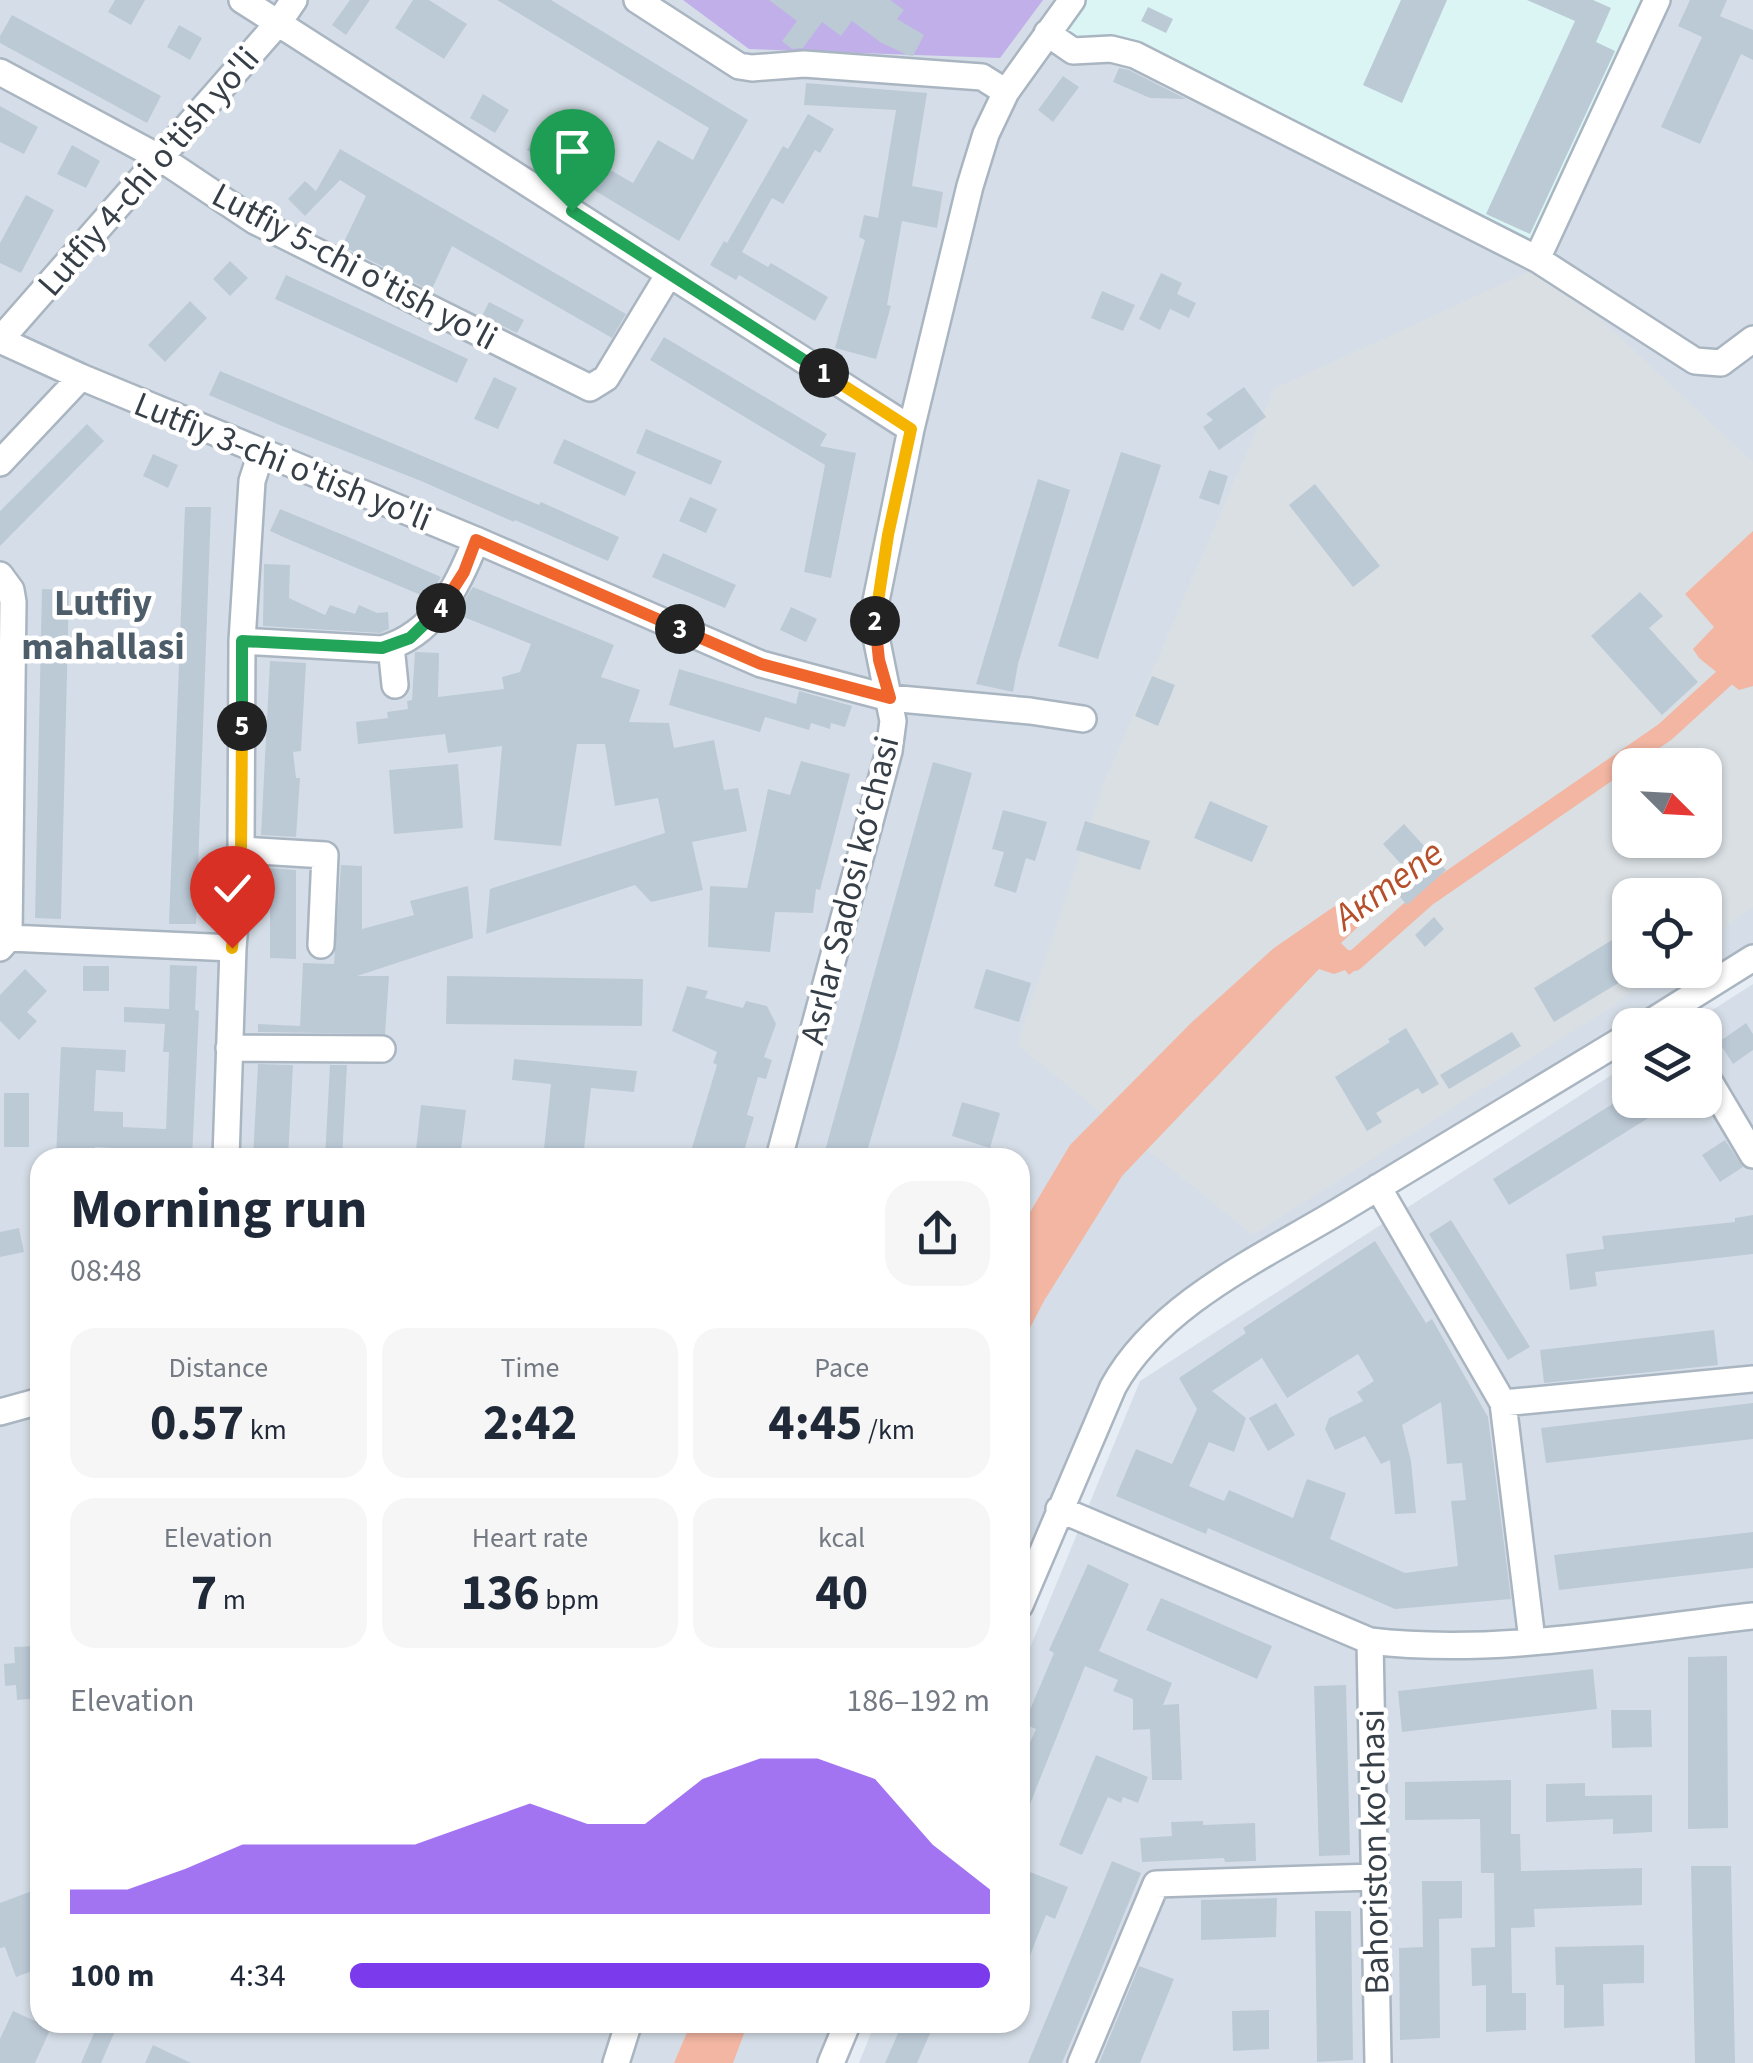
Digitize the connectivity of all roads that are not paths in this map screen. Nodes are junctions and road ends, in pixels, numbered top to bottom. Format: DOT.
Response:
graph roads {
  1 [pos="242,0"];
  2 [pos="294,0"];
  3 [pos="637,0"];
  4 [pos="1072,0"];
  5 [pos="1657,0"];
  6 [pos="279,22"];
  7 [pos="1047,33"];
  8 [pos="0,72"];
  9 [pos="1006,92"];
  10 [pos="162,159"];
  11 [pos="1537,259"];
  12 [pos="669,274"];
  13 [pos="1753,339"];
  14 [pos="0,340"];
  15 [pos="81,377"];
  16 [pos="911,429"];
  17 [pos="261,453"];
  18 [pos="0,463"];
  19 [pos="476,540"];
  20 [pos="0,574"];
  21 [pos="242,641"];
  22 [pos="391,646"];
  23 [pos="395,686"];
  24 [pos="890,698"];
  25 [pos="1083,719"];
  26 [pos="241,850"];
  27 [pos="4,943"];
  28 [pos="321,944"];
  29 [pos="232,948"];
  30 [pos="1753,958"];
  31 [pos="1686,1008"];
  32 [pos="1612,1045"];
  33 [pos="229,1048"];
  34 [pos="382,1049"];
  35 [pos="1722,1103"];
  36 [pos="226,1148"];
  37 [pos="782,1148"];
  38 [pos="1753,1155"];
  39 [pos="1378,1187"];
  40 [pos="1753,1378"];
  41 [pos="1503,1403"];
  42 [pos="30,1404"];
  43 [pos="0,1412"];
  44 [pos="1060,1510"];
  45 [pos="1030,1581"];
  46 [pos="1753,1616"];
  47 [pos="1532,1640"];
  48 [pos="1370,1641"];
  49 [pos="1374,1877"];
  50 [pos="626,2033"];
  51 [pos="843,2033"];
  52 [pos="616,2063"];
  53 [pos="831,2063"];
  54 [pos="1081,2063"];
  55 [pos="1378,2063"];
  1 -- 6 [label="street"];
  2 -- 6 [label="street, Lutfiy 4-chi o'tish yo'li"];
  3 -- 9 [label="street"];
  4 -- 7 [label="street, Asrlar Sadosi ko‘chasi"];
  5 -- 11 [label="street"];
  6 -- 10 [label="street, Lutfiy 4-chi o'tish yo'li"];
  6 -- 12 [label="street"];
  7 -- 9 [label="street, Asrlar Sadosi ko‘chasi"];
  7 -- 11 [label="street"];
  8 -- 10 [label="street, Lutfiy 5-chi o'tish yo'li"];
  9 -- 16 [label="street, Asrlar Sadosi ko‘chasi"];
  10 -- 12 [label="street, Lutfiy 5-chi o'tish yo'li"];
  10 -- 14 [label="street, Lutfiy 4-chi o'tish yo'li"];
  11 -- 13 [label="street"];
  12 -- 16 [label="street"];
  14 -- 15 [label="street, Lutfiy 3-chi o'tish yo'li"];
  15 -- 17 [label="street, Lutfiy 3-chi o'tish yo'li"];
  15 -- 18 [label="street"];
  16 -- 24 [label="street, Asrlar Sadosi ko‘chasi"];
  17 -- 19 [label="street, Lutfiy 3-chi o'tish yo'li"];
  17 -- 21 [label="street"];
  19 -- 22 [label="street"];
  19 -- 24 [label="street, Lutfiy 3-chi o'tish yo'li"];
  20 -- 27 [label="street"];
  21 -- 22 [label="street"];
  21 -- 26 [label="street"];
  22 -- 23 [label="street"];
  24 -- 25 [label="street, Lutfiy 3-chi o'tish yo'li"];
  24 -- 37 [label="street, Asrlar Sadosi ko‘chasi"];
  26 -- 28 [label="street"];
  26 -- 29 [label="street"];
  27 -- 29 [label="street"];
  29 -- 33 [label="street"];
  30 -- 31 [label="street"];
  32 -- 39 [label="street"];
  33 -- 34 [label="street"];
  33 -- 36 [label="street"];
  35 -- 38 [label="street"];
  39 -- 41 [label="street"];
  39 -- 44 [label="street"];
  40 -- 41 [label="street"];
  41 -- 47 [label="street"];
  42 -- 43 [label="street"];
  44 -- 45 [label="street"];
  44 -- 48 [label="street"];
  46 -- 47 [label="street"];
  47 -- 48 [label="street"];
  48 -- 49 [label="street, Bahoriston ko'chasi"];
  49 -- 54 [label="street"];
  49 -- 55 [label="street, Bahoriston ko'chasi"];
  50 -- 52 [label="street"];
  51 -- 53 [label="street"];
}
